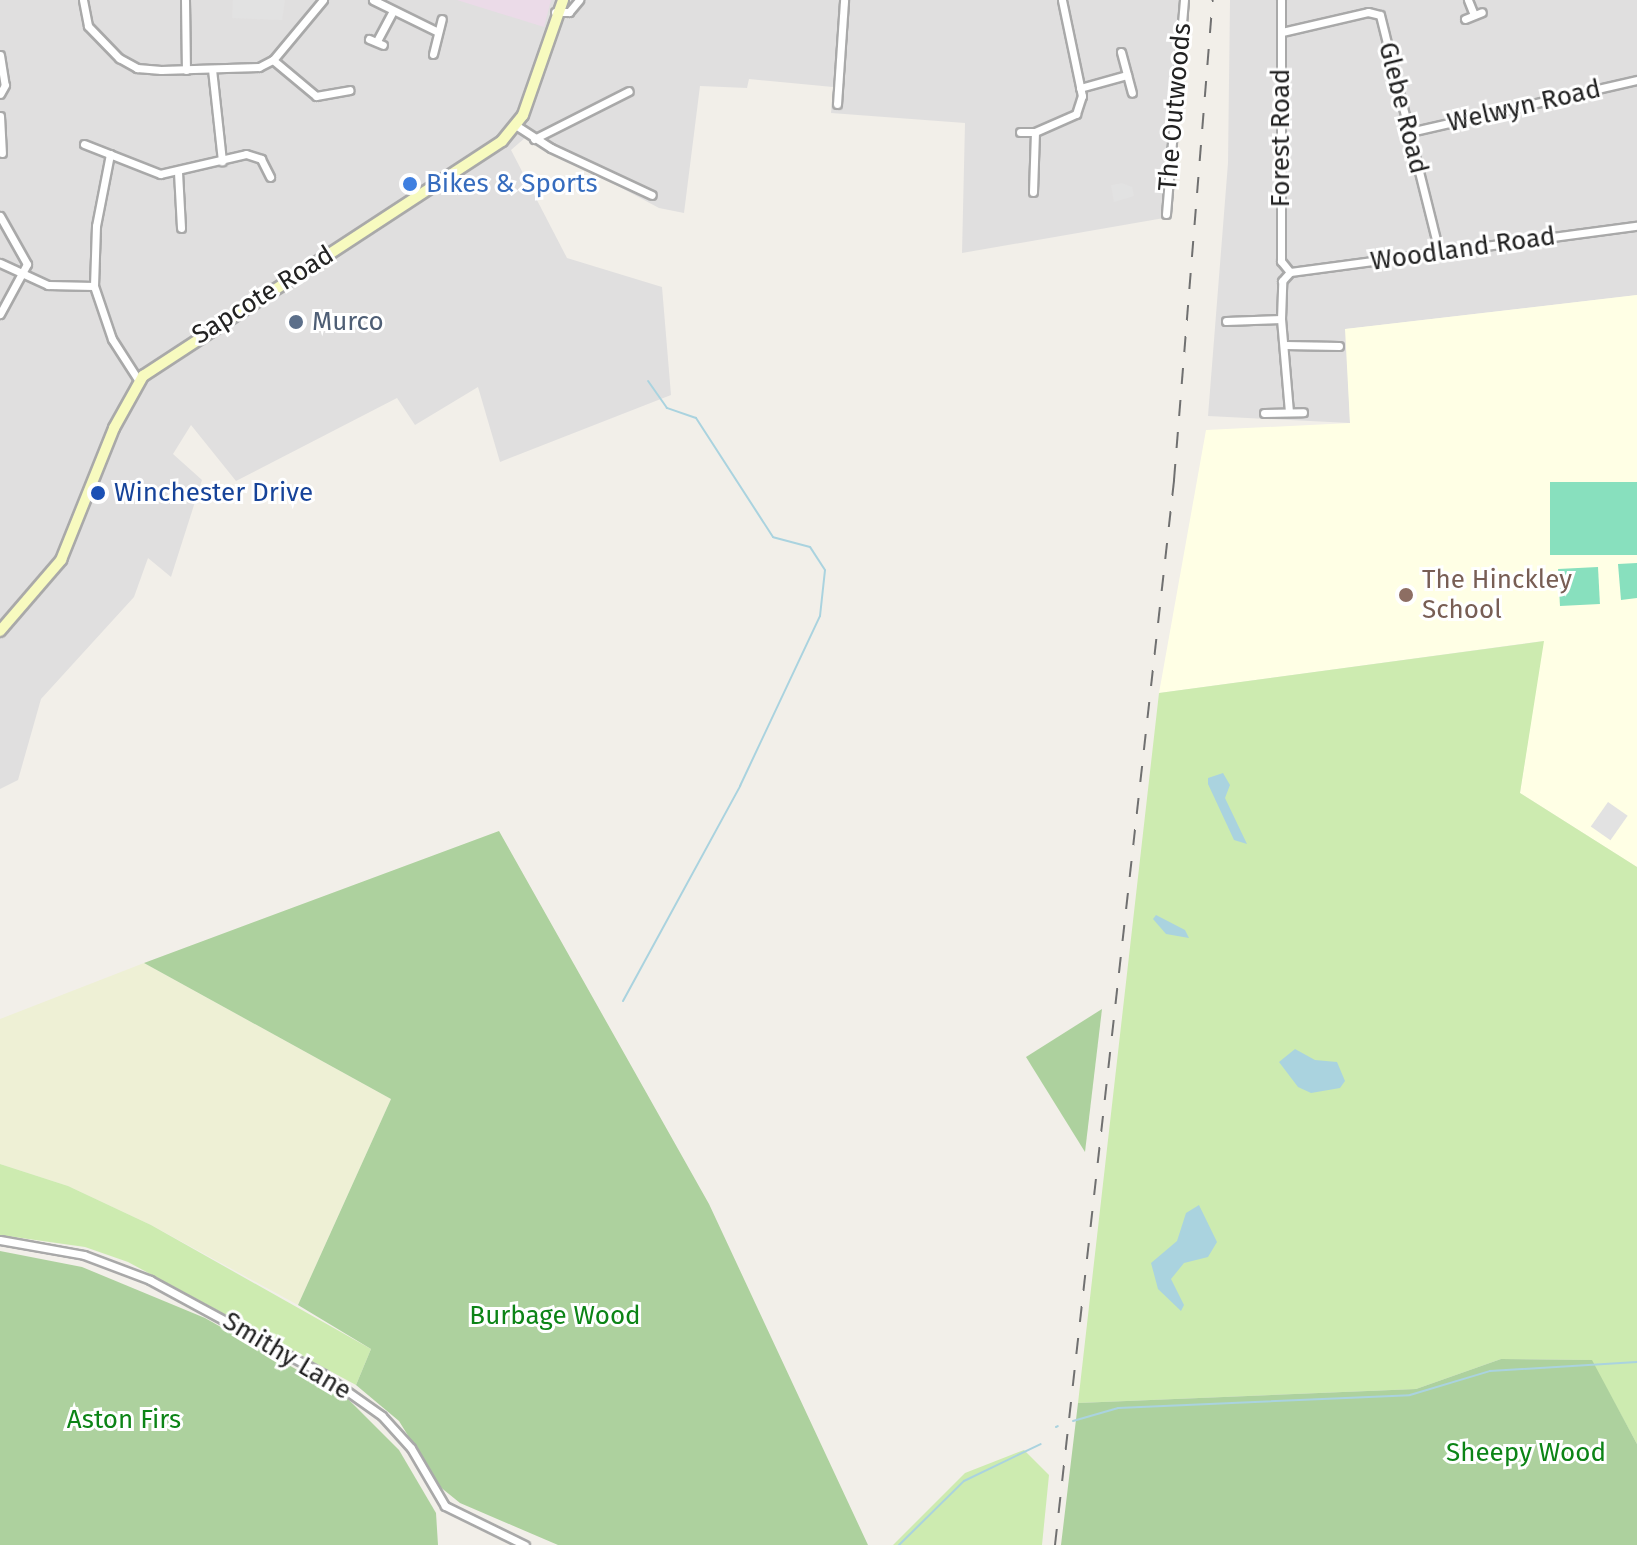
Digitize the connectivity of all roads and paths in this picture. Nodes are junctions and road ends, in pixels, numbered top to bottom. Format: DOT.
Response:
graph roads {
  1 [pos="83,0"];
  2 [pos="185,0"];
  3 [pos="323,0"];
  4 [pos="373,0"];
  5 [pos="563,0"];
  6 [pos="579,0"];
  7 [pos="844,0"];
  8 [pos="1062,0"];
  9 [pos="1184,0"];
  10 [pos="1281,0"];
  11 [pos="1468,0"];
  12 [pos="393,11"];
  13 [pos="555,12"];
  14 [pos="442,19"];
  15 [pos="1465,19"];
  16 [pos="436,31"];
  17 [pos="1282,32"];
  18 [pos="376,41"];
  19 [pos="1121,52"];
  20 [pos="433,54"];
  21 [pos="0,55"];
  22 [pos="273,60"];
  23 [pos="212,69"];
  24 [pos="186,70"];
  25 [pos="1127,75"];
  26 [pos="1637,80"];
  27 [pos="1080,88"];
  28 [pos="349,90"];
  29 [pos="629,91"];
  30 [pos="1132,93"];
  31 [pos="0,94"];
  32 [pos="837,104"];
  33 [pos="0,116"];
  34 [pos="517,126"];
  35 [pos="1020,132"];
  36 [pos="1035,132"];
  37 [pos="1410,132"];
  38 [pos="534,139"];
  39 [pos="84,144"];
  40 [pos="2,153"];
  41 [pos="110,154"];
  42 [pos="222,161"];
  43 [pos="178,172"];
  44 [pos="270,177"];
  45 [pos="1033,192"];
  46 [pos="652,195"];
  47 [pos="1166,214"];
  48 [pos="0,216"];
  49 [pos="1637,226"];
  50 [pos="181,228"];
  51 [pos="1439,251"];
  52 [pos="0,263"];
  53 [pos="1290,272"];
  54 [pos="23,277"];
  55 [pos="94,286"];
  56 [pos="0,314"];
  57 [pos="1281,319"];
  58 [pos="1226,321"];
  59 [pos="1285,345"];
  60 [pos="1339,346"];
  61 [pos="139,381"];
  62 [pos="1289,412"];
  63 [pos="1303,412"];
  64 [pos="1264,413"];
  65 [pos="0,631"];
  66 [pos="0,1240"];
  67 [pos="525,1545"];
  1 -- 24 [label="street"];
  2 -- 24 [label="street"];
  3 -- 22 [label="street"];
  4 -- 12 [label="street"];
  5 -- 13 [label="main road"];
  6 -- 13 [label="street"];
  7 -- 32 [label="street"];
  8 -- 27 [label="street"];
  9 -- 47 [label="street, The Outwoods"];
  10 -- 17 [label="street, Forest Road"];
  11 -- 15 [label="street"];
  12 -- 16 [label="street"];
  12 -- 18 [label="street"];
  13 -- 34 [label="main road"];
  14 -- 16 [label="street"];
  16 -- 20 [label="street"];
  17 -- 37 [label="street, Glebe Road"];
  17 -- 53 [label="street, Forest Road"];
  19 -- 25 [label="street"];
  21 -- 31 [label="street"];
  22 -- 23 [label="street"];
  22 -- 28 [label="street"];
  23 -- 24 [label="street"];
  23 -- 42 [label="street"];
  25 -- 27 [label="street"];
  25 -- 30 [label="street"];
  26 -- 37 [label="street, Welwyn Road"];
  27 -- 36 [label="street"];
  29 -- 38 [label="street"];
  33 -- 40 [label="street"];
  34 -- 38 [label="street"];
  34 -- 61 [label="main road, Sapcote Road"];
  35 -- 36 [label="street"];
  36 -- 45 [label="street"];
  37 -- 51 [label="street, Glebe Road"];
  38 -- 46 [label="street"];
  39 -- 41 [label="street"];
  41 -- 43 [label="street"];
  41 -- 55 [label="street"];
  42 -- 43 [label="street"];
  42 -- 44 [label="street"];
  43 -- 50 [label="street"];
  48 -- 54 [label="street"];
  49 -- 51 [label="street, Woodland Road"];
  51 -- 53 [label="street, Woodland Road"];
  52 -- 54 [label="street"];
  53 -- 57 [label="street"];
  54 -- 55 [label="street"];
  54 -- 56 [label="street"];
  55 -- 61 [label="street"];
  57 -- 58 [label="street"];
  57 -- 59 [label="street"];
  59 -- 60 [label="street"];
  59 -- 62 [label="street"];
  61 -- 65 [label="main road, Sapcote Road"];
  62 -- 63 [label="street"];
  62 -- 64 [label="street"];
  66 -- 67 [label="street, Smithy Lane"];
}
